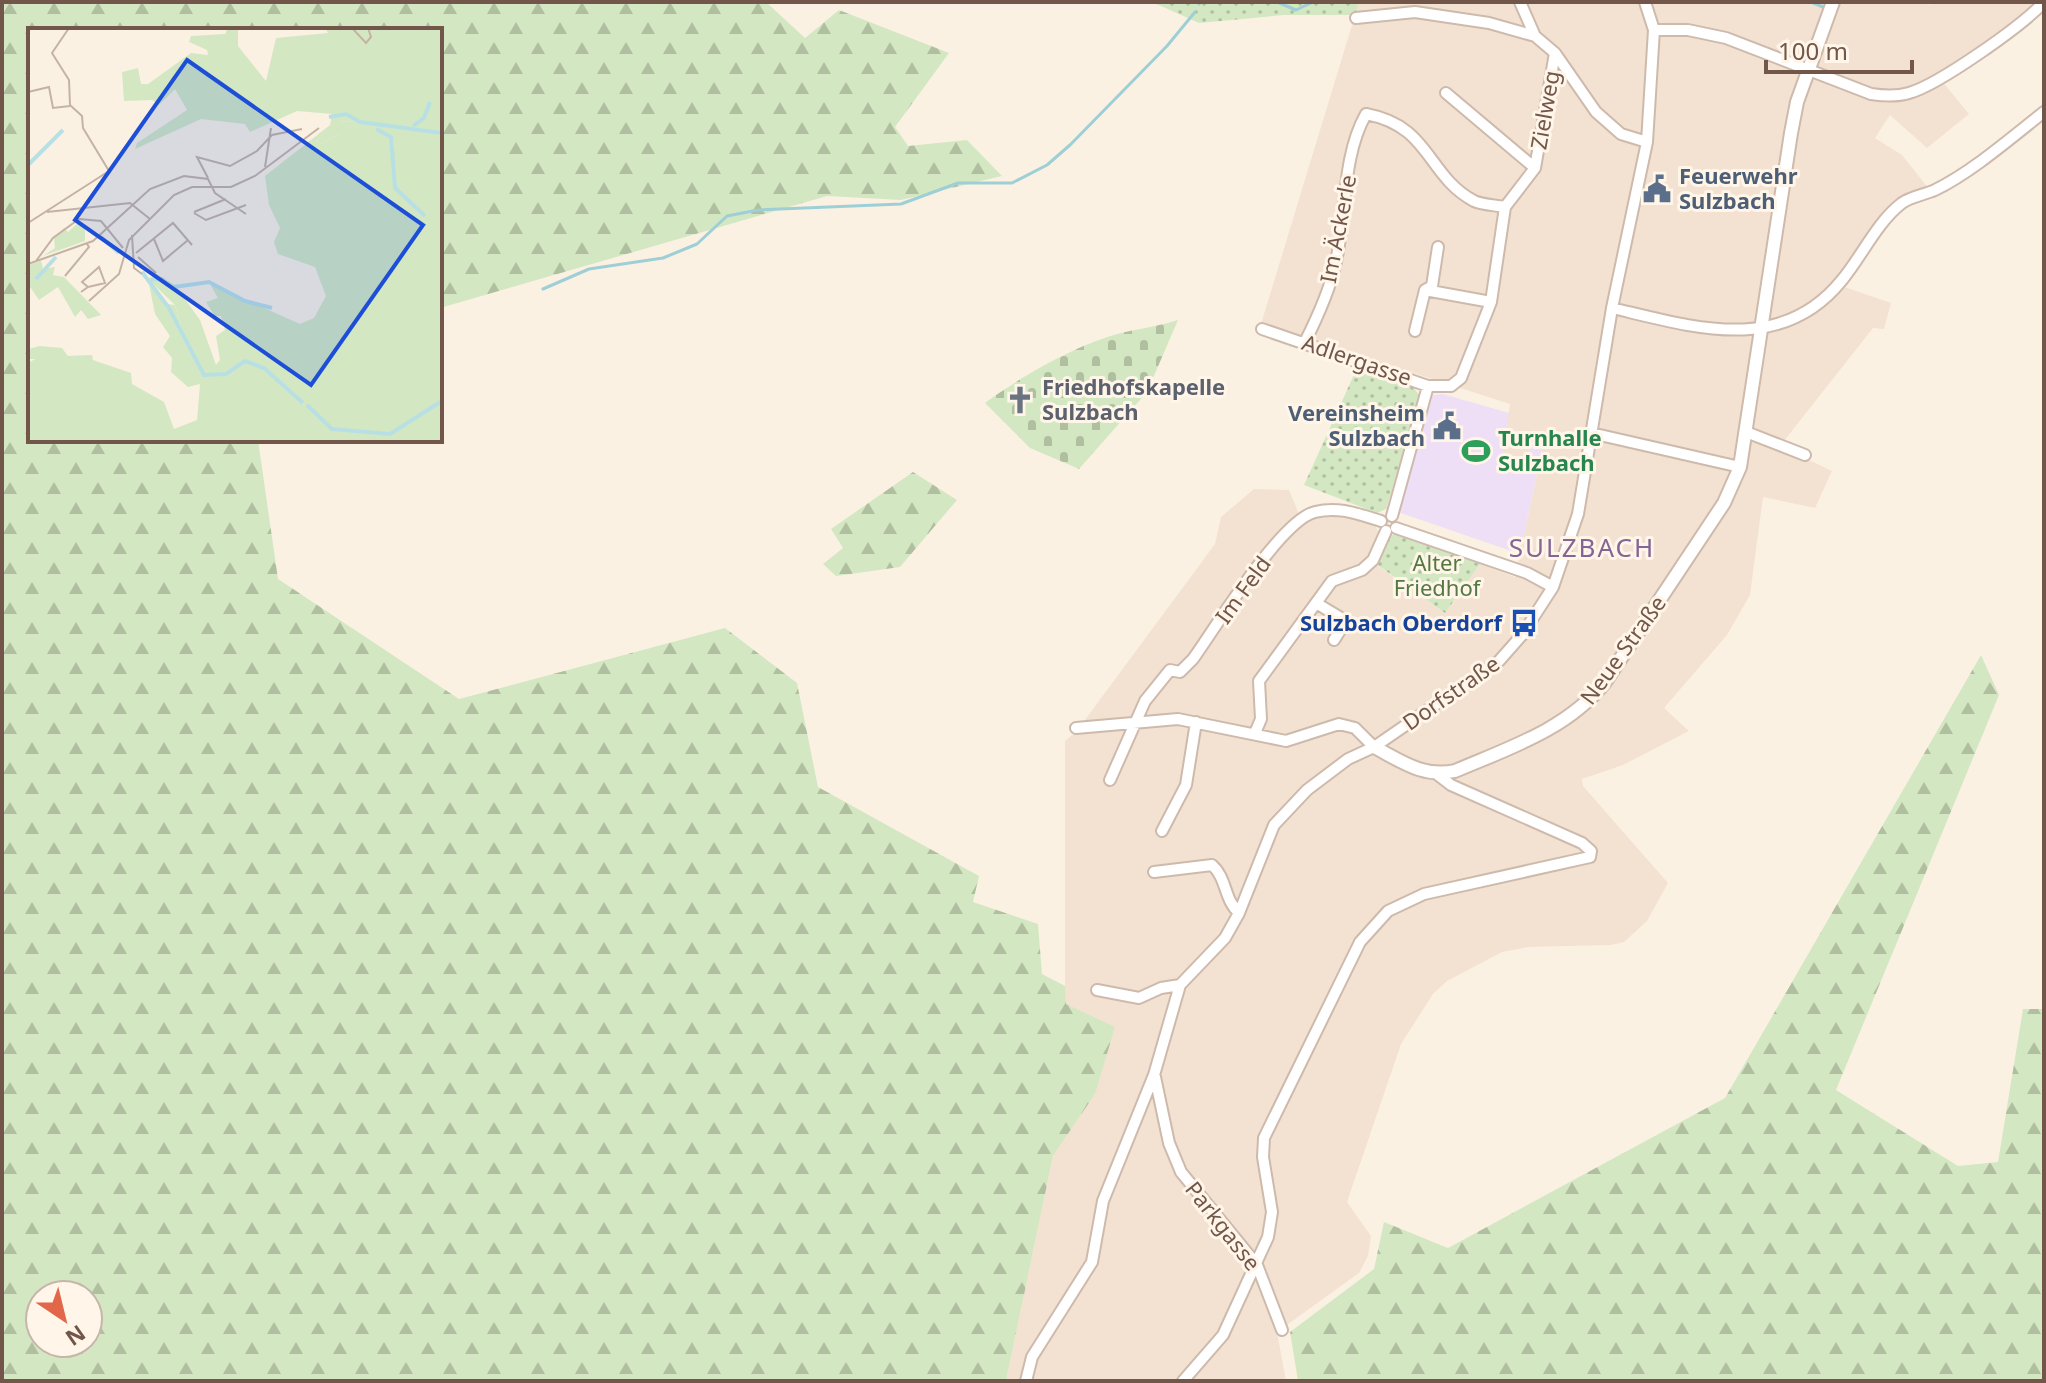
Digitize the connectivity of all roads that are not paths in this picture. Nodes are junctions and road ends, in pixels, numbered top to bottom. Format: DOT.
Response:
graph roads {
  1 [pos="1520,2"];
  2 [pos="1645,2"];
  3 [pos="1833,2"];
  4 [pos="2044,2"];
  5 [pos="1356,18"];
  6 [pos="1654,30"];
  7 [pos="1535,36"];
  8 [pos="1555,53"];
  9 [pos="1808,69"];
  10 [pos="1446,93"];
  11 [pos="2044,112"];
  12 [pos="1647,142"];
  13 [pos="1535,168"];
  14 [pos="1505,207"];
  15 [pos="1438,247"];
  16 [pos="1425,290"];
  17 [pos="1491,302"];
  18 [pos="1612,308"];
  19 [pos="1762,327"];
  20 [pos="1262,329"];
  21 [pos="1415,331"];
  22 [pos="1305,342"];
  23 [pos="1428,386"];
  24 [pos="1451,386"];
  25 [pos="1746,432"];
  26 [pos="1591,433"];
  27 [pos="1805,455"];
  28 [pos="1740,467"];
  29 [pos="1388,527"];
  30 [pos="1553,587"];
  31 [pos="1316,603"];
  32 [pos="1334,640"];
  33 [pos="1196,722"];
  34 [pos="1134,723"];
  35 [pos="1076,728"];
  36 [pos="1255,733"];
  37 [pos="1374,747"];
  38 [pos="1438,775"];
  39 [pos="1110,780"];
  40 [pos="1162,831"];
  41 [pos="1154,872"];
  42 [pos="1239,913"];
  43 [pos="1180,985"];
  44 [pos="1097,990"];
  45 [pos="1154,1075"];
  46 [pos="1257,1265"];
  47 [pos="1282,1330"];
  48 [pos="1026,1381"];
  49 [pos="1183,1381"];
  1 -- 7 [label="street"];
  2 -- 6 [label="street, Dorfstraße"];
  3 -- 9 [label="street, Neue Straße"];
  4 -- 9 [label="street"];
  5 -- 7 [label="street"];
  6 -- 9 [label="street"];
  6 -- 12 [label="street, Dorfstraße"];
  7 -- 8 [label="street"];
  8 -- 12 [label="street"];
  8 -- 13 [label="street, Zielweg"];
  9 -- 19 [label="street, Neue Straße"];
  10 -- 13 [label="street, Zielweg"];
  11 -- 19 [label="street"];
  12 -- 18 [label="street, Dorfstraße"];
  13 -- 14 [label="street, Zielweg"];
  14 -- 17 [label="street, Zielweg"];
  14 -- 22 [label="street, Im Äckerle"];
  15 -- 16 [label="street"];
  16 -- 17 [label="street"];
  16 -- 21 [label="street"];
  17 -- 24 [label="street, Zielweg"];
  18 -- 19 [label="street"];
  18 -- 26 [label="street, Dorfstraße"];
  19 -- 25 [label="street, Neue Straße"];
  20 -- 22 [label="street, Adlergasse"];
  22 -- 23 [label="street, Adlergasse"];
  23 -- 24 [label="street, Adlergasse"];
  23 -- 29 [label="street"];
  25 -- 27 [label="street"];
  25 -- 28 [label="street, Neue Straße"];
  26 -- 28 [label="street"];
  26 -- 30 [label="street, Dorfstraße"];
  28 -- 38 [label="street, Neue Straße"];
  29 -- 30 [label="street, Im Feld"];
  29 -- 31 [label="street"];
  29 -- 34 [label="street, Im Feld"];
  30 -- 37 [label="street, Dorfstraße"];
  31 -- 32 [label="street"];
  31 -- 36 [label="street"];
  33 -- 34 [label="street"];
  33 -- 36 [label="street"];
  33 -- 40 [label="street"];
  34 -- 35 [label="street"];
  34 -- 39 [label="street, Im Feld"];
  36 -- 37 [label="street"];
  37 -- 38 [label="street"];
  37 -- 42 [label="street, Dorfstraße"];
  38 -- 46 [label="street"];
  41 -- 42 [label="street"];
  42 -- 43 [label="street, Dorfstraße"];
  43 -- 44 [label="street, Dorfstraße"];
  43 -- 45 [label="street, Dorfstraße"];
  45 -- 46 [label="street, Parkgasse"];
  45 -- 48 [label="street, Dorfstraße"];
  46 -- 47 [label="street, Parkgasse"];
  46 -- 49 [label="street"];
}
